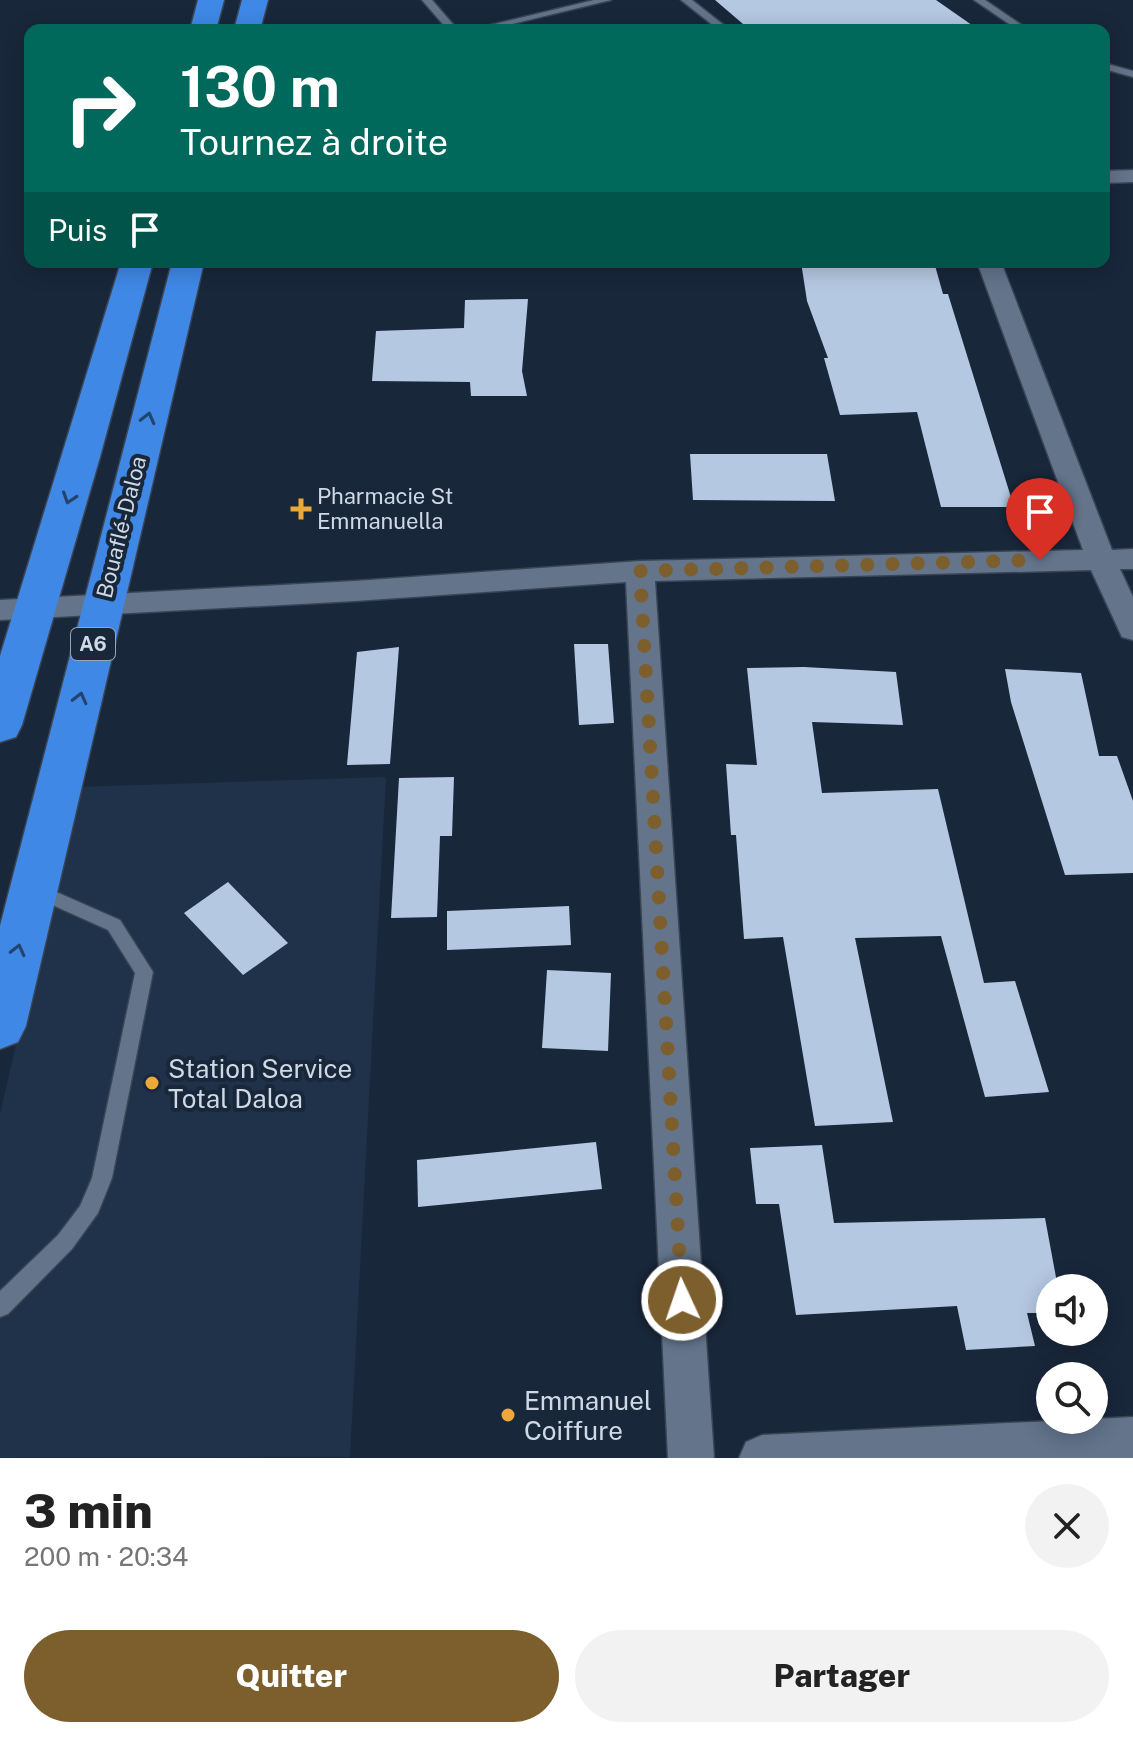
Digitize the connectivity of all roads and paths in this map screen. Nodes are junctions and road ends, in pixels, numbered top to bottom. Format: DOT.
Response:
graph roads {
  1 [pos="211,0"];
  2 [pos="255,0"];
  3 [pos="427,0"];
  4 [pos="606,0"];
  5 [pos="686,0"];
  6 [pos="979,0"];
  7 [pos="205,24"];
  8 [pos="249,24"];
  9 [pos="448,24"];
  10 [pos="501,24"];
  11 [pos="717,24"];
  12 [pos="1015,24"];
  13 [pos="1110,68"];
  14 [pos="1133,74"];
  15 [pos="1133,176"];
  16 [pos="1110,177"];
  17 [pos="135,268"];
  18 [pos="187,268"];
  19 [pos="991,268"];
  20 [pos="1101,559"];
  21 [pos="1133,559"];
  22 [pos="640,571"];
  23 [pos="103,605"];
  24 [pos="17,609"];
  25 [pos="1133,629"];
  26 [pos="0,725"];
  27 [pos="33,888"];
  28 [pos="0,1026"];
  29 [pos="0,1306"];
  30 [pos="1133,1440"];
  31 [pos="691,1458"];
  32 [pos="762,1458"];
  1 -- 7 [label="highway"];
  2 -- 8 [label="highway"];
  3 -- 9 [label="lane"];
  4 -- 10 [label="lane"];
  5 -- 11 [label="lane"];
  6 -- 12 [label="lane"];
  13 -- 14 [label="lane"];
  15 -- 16 [label="street"];
  17 -- 24 [label="highway, one-way"];
  23 -- 18 [label="highway, Bouaflé-Daloa / A6, one-way"];
  19 -- 20 [label="street"];
  20 -- 21 [label="street"];
  20 -- 22 [label="street"];
  20 -- 25 [label="street"];
  22 -- 23 [label="street"];
  22 -- 31 [label="street"];
  23 -- 24 [label="street"];
  27 -- 23 [label="highway, Bouaflé-Daloa / A6, one-way"];
  24 -- 26 [label="highway"];
  28 -- 27 [label="highway, Bouaflé-Daloa / A6, one-way"];
  27 -- 29 [label="lane"];
  30 -- 32 [label="street"];
}
